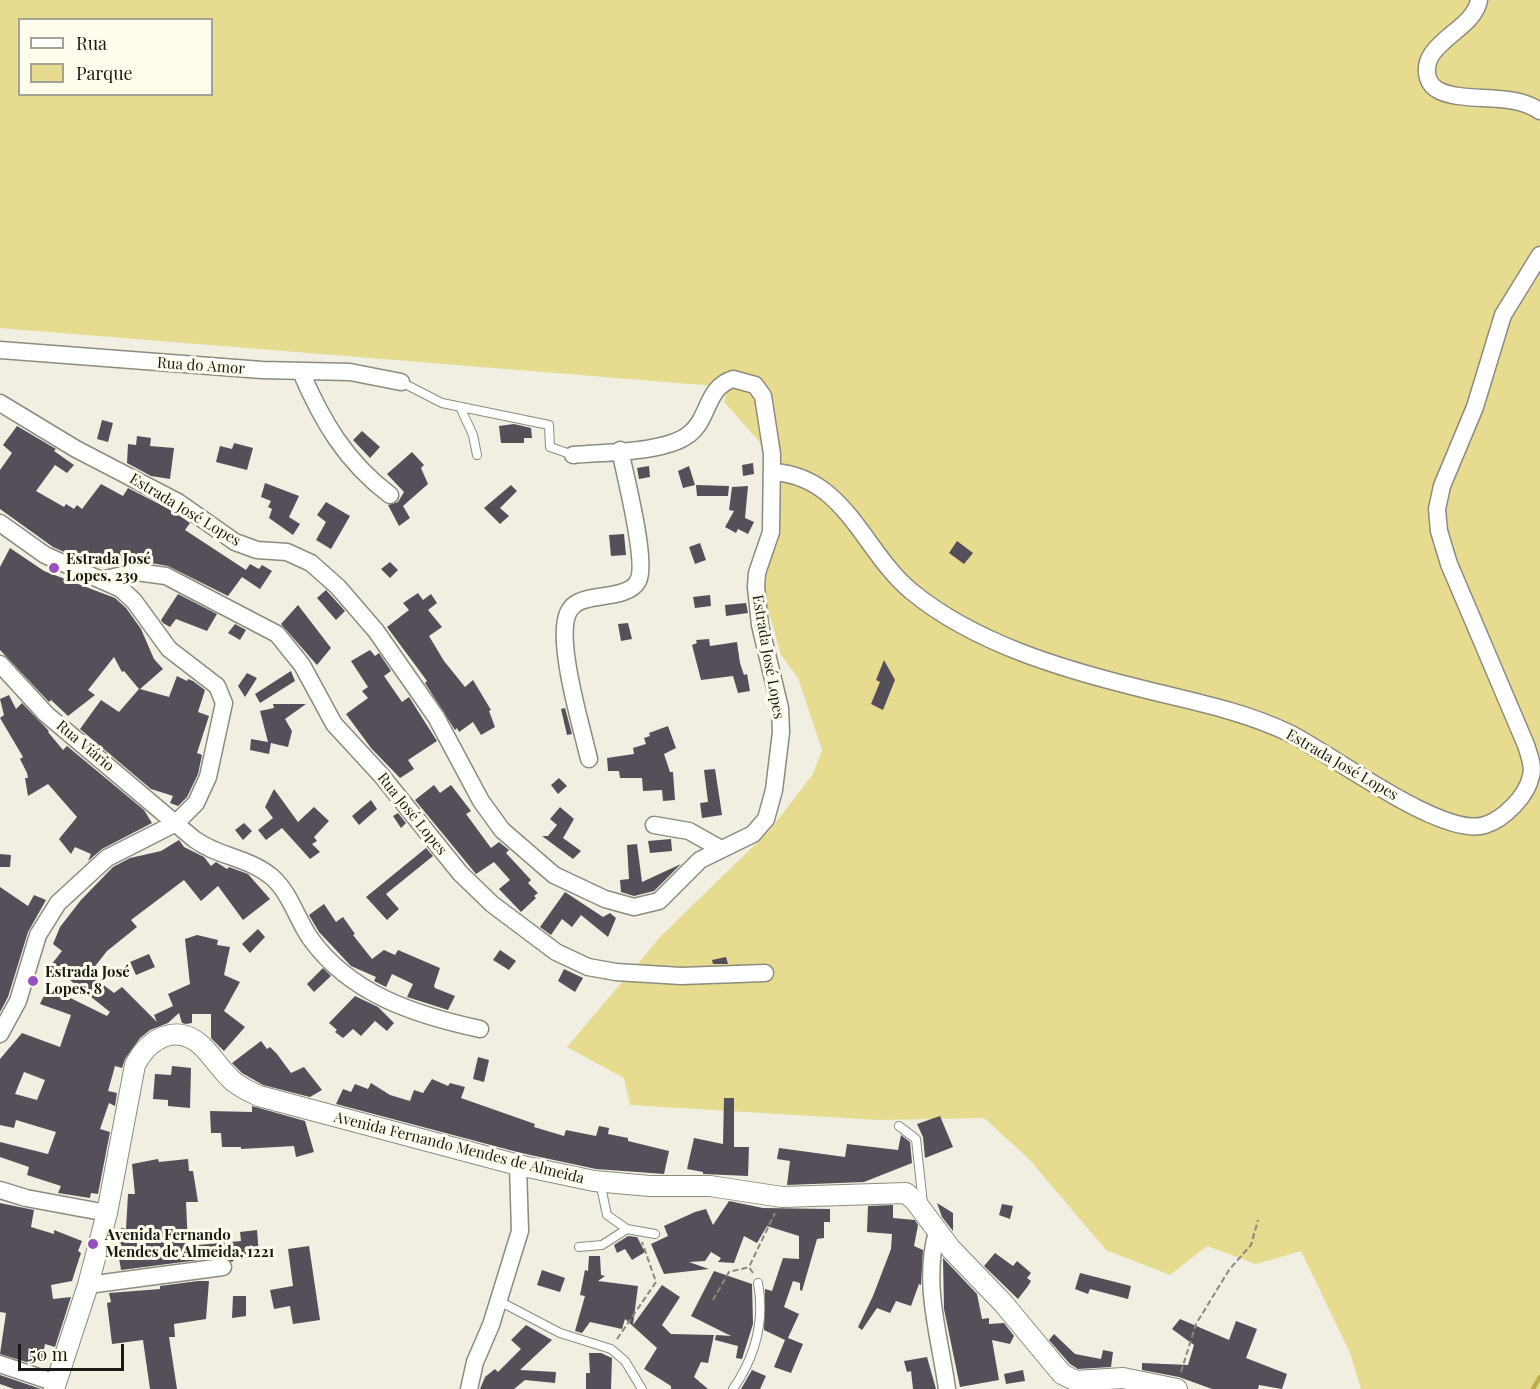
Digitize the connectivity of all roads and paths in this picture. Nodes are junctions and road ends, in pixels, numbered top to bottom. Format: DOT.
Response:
graph roads {
  1 [pos="1479,0"];
  2 [pos="1540,111"];
  3 [pos="1540,255"];
  4 [pos="1533,268"];
  5 [pos="0,350"];
  6 [pos="301,372"];
  7 [pos="401,382"];
  8 [pos="0,403"];
  9 [pos="460,407"];
  10 [pos="620,450"];
  11 [pos="573,454"];
  12 [pos="477,455"];
  13 [pos="773,472"];
  14 [pos="390,495"];
  15 [pos="2,532"];
  16 [pos="105,579"];
  17 [pos="0,664"];
  18 [pos="589,759"];
  19 [pos="176,824"];
  20 [pos="654,825"];
  21 [pos="721,849"];
  22 [pos="765,973"];
  23 [pos="480,1029"];
  24 [pos="0,1034"];
  25 [pos="899,1126"];
  26 [pos="518,1165"];
  27 [pos="600,1182"];
  28 [pos="0,1190"];
  29 [pos="782,1197"];
  30 [pos="107,1213"];
  31 [pos="924,1213"];
  32 [pos="1258,1220"];
  33 [pos="627,1229"];
  34 [pos="638,1231"];
  35 [pos="937,1232"];
  36 [pos="655,1234"];
  37 [pos="579,1247"];
  38 [pos="223,1267"];
  39 [pos="749,1267"];
  40 [pos="758,1282"];
  41 [pos="88,1285"];
  42 [pos="713,1300"];
  43 [pos="499,1301"];
  44 [pos="611,1349"];
  45 [pos="0,1364"];
  46 [pos="55,1386"];
  47 [pos="469,1389"];
  48 [pos="642,1389"];
  49 [pos="733,1389"];
  50 [pos="947,1389"];
  51 [pos="1177,1389"];
  1 -- 2 [label="street"];
  3 -- 4 [label="street, Estrada José Lopes"];
  4 -- 13 [label="street, Estrada José Lopes"];
  5 -- 6 [label="street, Rua do Amor"];
  6 -- 7 [label="street, Rua do Amor"];
  6 -- 14 [label="street"];
  7 -- 9 [label="lane"];
  8 -- 21 [label="street, Estrada José Lopes"];
  9 -- 11 [label="lane"];
  9 -- 12 [label="lane"];
  10 -- 11 [label="street"];
  10 -- 13 [label="street"];
  10 -- 18 [label="street"];
  13 -- 21 [label="street, Estrada José Lopes"];
  15 -- 16 [label="street"];
  16 -- 19 [label="street"];
  16 -- 22 [label="street, Rua José Lopes"];
  17 -- 19 [label="street, Rua Viário"];
  19 -- 23 [label="street, Rua Viário"];
  19 -- 24 [label="street"];
  20 -- 21 [label="street"];
  25 -- 31 [label="lane"];
  26 -- 27 [label="street, Avenida Fernando Mendes de Almeida"];
  26 -- 30 [label="street, Avenida Fernando Mendes de Almeida"];
  26 -- 43 [label="street"];
  27 -- 29 [label="street, Avenida Fernando Mendes de Almeida"];
  27 -- 33 [label="lane"];
  28 -- 30 [label="street"];
  29 -- 31 [label="street, Avenida Fernando Mendes de Almeida"];
  29 -- 39 [label="path"];
  30 -- 41 [label="street, Avenida Fernando Mendes de Almeida"];
  31 -- 35 [label="street, Avenida Fernando Mendes de Almeida"];
  32 -- 51 [label="path"];
  33 -- 34 [label="lane"];
  33 -- 37 [label="lane"];
  34 -- 36 [label="lane"];
  34 -- 44 [label="path"];
  35 -- 50 [label="street"];
  35 -- 51 [label="street, Avenida Fernando Mendes de Almeida"];
  38 -- 41 [label="street"];
  39 -- 40 [label="path"];
  39 -- 42 [label="path"];
  40 -- 49 [label="lane"];
  41 -- 46 [label="street, Avenida Fernando Mendes de Almeida"];
  43 -- 44 [label="lane"];
  43 -- 47 [label="street"];
  44 -- 48 [label="lane"];
  45 -- 46 [label="street"];
}
